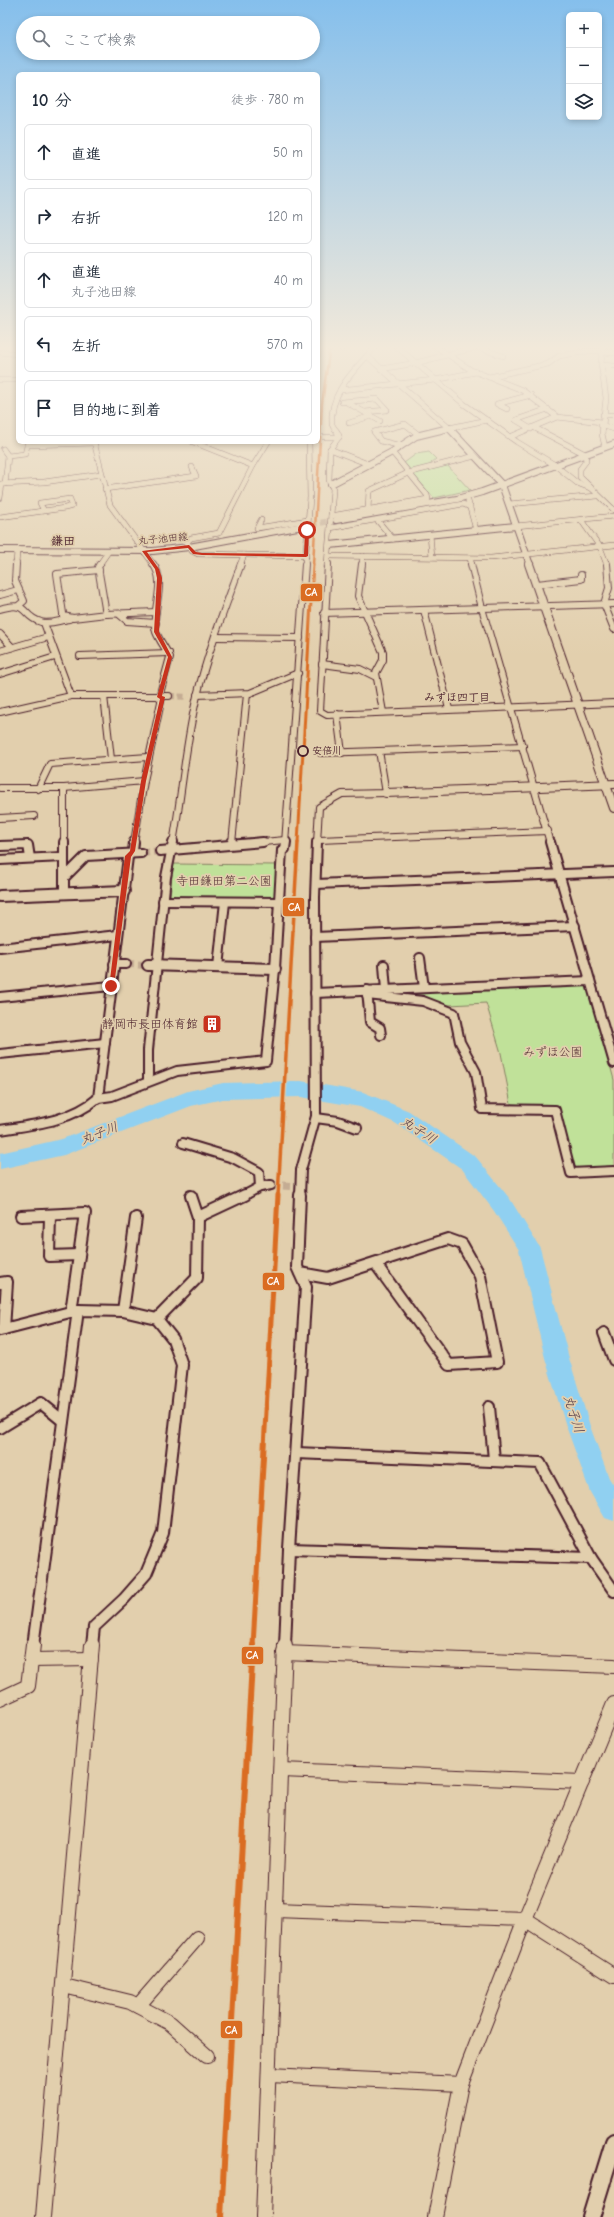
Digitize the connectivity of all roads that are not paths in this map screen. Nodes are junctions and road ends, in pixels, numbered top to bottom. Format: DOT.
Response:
graph roads {
  1 [pos="3,449"];
  2 [pos="26,449"];
  3 [pos="96,449"];
  4 [pos="211,449"];
  5 [pos="263,449"];
  6 [pos="310,449"];
  7 [pos="330,449"];
  8 [pos="331,449"];
  9 [pos="396,449"];
  10 [pos="469,449"];
  11 [pos="530,449"];
  12 [pos="576,449"];
  13 [pos="598,449"];
  14 [pos="392,452"];
  15 [pos="585,454"];
  16 [pos="8,456"];
  17 [pos="475,456"];
  18 [pos="368,464"];
  19 [pos="555,465"];
  20 [pos="253,466"];
  21 [pos="192,467"];
  22 [pos="408,473"];
  23 [pos="100,474"];
  24 [pos="2,484"];
  25 [pos="331,484"];
  26 [pos="502,484"];
  27 [pos="590,488"];
  28 [pos="105,489"];
  29 [pos="466,496"];
  30 [pos="597,496"];
  31 [pos="0,498"];
  32 [pos="509,504"];
  33 [pos="470,507"];
  34 [pos="368,510"];
  35 [pos="614,510"];
  36 [pos="44,511"];
  37 [pos="614,516"];
  38 [pos="0,517"];
  39 [pos="333,518"];
  40 [pos="262,520"];
  41 [pos="377,520"];
  42 [pos="581,520"];
  43 [pos="305,523"];
  44 [pos="516,526"];
  45 [pos="330,528"];
  46 [pos="476,530"];
  47 [pos="430,535"];
  48 [pos="393,539"];
  49 [pos="330,545"];
  50 [pos="614,545"];
  51 [pos="189,547"];
  52 [pos="600,547"];
  53 [pos="0,550"];
  54 [pos="17,551"];
  55 [pos="144,551"];
  56 [pos="108,552"];
  57 [pos="244,555"];
  58 [pos="526,555"];
  59 [pos="306,556"];
  60 [pos="328,556"];
  61 [pos="363,556"];
  62 [pos="432,557"];
  63 [pos="470,558"];
  64 [pos="99,570"];
  65 [pos="581,574"];
  66 [pos="612,576"];
  67 [pos="537,584"];
  68 [pos="18,590"];
  69 [pos="0,595"];
  70 [pos="604,604"];
  71 [pos="614,604"];
  72 [pos="18,606"];
  73 [pos="544,606"];
  74 [pos="0,608"];
  75 [pos="482,608"];
  76 [pos="424,610"];
  77 [pos="156,612"];
  78 [pos="365,612"];
  79 [pos="324,613"];
  80 [pos="106,614"];
  81 [pos="120,614"];
  82 [pos="64,618"];
  83 [pos="156,622"];
  84 [pos="44,623"];
  85 [pos="614,629"];
  86 [pos="0,634"];
  87 [pos="48,637"];
  88 [pos="214,637"];
  89 [pos="300,638"];
  90 [pos="12,648"];
  91 [pos="0,651"];
  92 [pos="169,653"];
  93 [pos="80,656"];
  94 [pos="55,657"];
  95 [pos="322,664"];
  96 [pos="298,673"];
  97 [pos="0,674"];
  98 [pos="376,678"];
  99 [pos="247,694"];
  100 [pos="71,696"];
  101 [pos="104,696"];
  102 [pos="197,696"];
  103 [pos="163,697"];
  104 [pos="188,697"];
  105 [pos="614,703"];
  106 [pos="579,705"];
  107 [pos="511,707"];
  108 [pos="449,709"];
  109 [pos="383,712"];
  110 [pos="0,714"];
  111 [pos="338,714"];
  112 [pos="523,746"];
  113 [pos="379,751"];
  114 [pos="342,753"];
  115 [pos="321,754"];
  116 [pos="148,757"];
  117 [pos="111,759"];
  118 [pos="144,781"];
  119 [pos="610,784"];
  120 [pos="535,787"];
  121 [pos="0,788"];
  122 [pos="9,788"];
  123 [pos="64,788"];
  124 [pos="38,789"];
  125 [pos="386,793"];
  126 [pos="0,797"];
  127 [pos="614,808"];
  128 [pos="34,816"];
  129 [pos="0,818"];
  130 [pos="548,831"];
  131 [pos="285,840"];
  132 [pos="319,840"];
  133 [pos="232,844"];
  134 [pos="0,846"];
  135 [pos="172,850"];
  136 [pos="160,851"];
  137 [pos="141,852"];
  138 [pos="129,854"];
  139 [pos="64,856"];
  140 [pos="30,858"];
  141 [pos="0,860"];
  142 [pos="614,872"];
  143 [pos="560,875"];
  144 [pos="64,878"];
  145 [pos="316,884"];
  146 [pos="124,891"];
  147 [pos="64,894"];
  148 [pos="0,896"];
  149 [pos="163,901"];
  150 [pos="225,902"];
  151 [pos="279,902"];
  152 [pos="575,926"];
  153 [pos="118,935"];
  154 [pos="315,937"];
  155 [pos="0,948"];
  156 [pos="420,958"];
  157 [pos="114,964"];
  158 [pos="126,964"];
  159 [pos="153,965"];
  160 [pos="384,965"];
  161 [pos="218,967"];
  162 [pos="275,969"];
  163 [pos="590,981"];
  164 [pos="111,986"];
  165 [pos="424,988"];
  166 [pos="386,990"];
  167 [pos="315,993"];
  168 [pos="367,993"];
  169 [pos="0,997"];
  170 [pos="381,1035"];
  171 [pos="104,1044"];
  172 [pos="612,1047"];
  173 [pos="0,1054"];
  174 [pos="614,1063"];
  175 [pos="148,1081"];
  176 [pos="98,1098"];
  177 [pos="316,1117"];
  178 [pos="357,1128"];
  179 [pos="0,1130"];
  180 [pos="183,1143"];
  181 [pos="614,1171"];
  182 [pos="271,1185"];
  183 [pos="260,1188"];
  184 [pos="191,1196"];
  185 [pos="50,1215"];
  186 [pos="21,1216"];
  187 [pos="198,1217"];
  188 [pos="136,1218"];
  189 [pos="79,1255"];
  190 [pos="375,1262"];
  191 [pos="300,1274"];
  192 [pos="0,1283"];
  193 [pos="74,1311"];
  194 [pos="123,1311"];
  195 [pos="157,1319"];
  196 [pos="2,1330"];
  197 [pos="604,1333"];
  198 [pos="614,1360"];
  199 [pos="489,1407"];
  200 [pos="63,1421"];
  201 [pos="0,1428"];
  202 [pos="296,1453"];
  203 [pos="494,1459"];
  204 [pos="289,1549"];
  205 [pos="591,1558"];
  206 [pos="614,1590"];
  207 [pos="284,1653"];
  208 [pos="91,1659"];
  209 [pos="32,1660"];
  210 [pos="614,1666"];
  211 [pos="0,1699"];
  212 [pos="614,1704"];
  213 [pos="281,1770"];
  214 [pos="582,1782"];
  215 [pos="275,1910"];
  216 [pos="525,1919"];
  217 [pos="197,1938"];
  218 [pos="614,1976"];
  219 [pos="64,1986"];
  220 [pos="138,2006"];
  221 [pos="207,2056"];
  222 [pos="269,2075"];
  223 [pos="461,2084"];
  224 [pos="614,2142"];
  225 [pos="43,2217"];
  226 [pos="263,2217"];
  227 [pos="435,2217"];
  228 [pos="591,2217"];
  1 -- 16 [label="street"];
  2 -- 16 [label="street"];
  3 -- 23 [label="street"];
  4 -- 20 [label="street"];
  5 -- 20 [label="street"];
  6 -- 43 [label="street"];
  7 -- 25 [label="street"];
  8 -- 18 [label="street"];
  9 -- 14 [label="street"];
  10 -- 17 [label="street"];
  11 -- 19 [label="street"];
  12 -- 15 [label="street"];
  13 -- 15 [label="street"];
  14 -- 18 [label="street"];
  14 -- 22 [label="street"];
  15 -- 19 [label="street"];
  15 -- 27 [label="street"];
  16 -- 24 [label="street"];
  17 -- 22 [label="street"];
  17 -- 26 [label="street"];
  18 -- 25 [label="street"];
  19 -- 26 [label="street"];
  19 -- 27 [label="street"];
  20 -- 51 [label="street"];
  21 -- 28 [label="street"];
  22 -- 34 [label="street"];
  22 -- 34 [label="street"];
  23 -- 24 [label="street"];
  23 -- 28 [label="street"];
  24 -- 31 [label="street"];
  25 -- 39 [label="street"];
  26 -- 29 [label="street"];
  26 -- 32 [label="street"];
  27 -- 30 [label="street"];
  28 -- 55 [label="street"];
  29 -- 33 [label="street"];
  29 -- 39 [label="street"];
  30 -- 32 [label="street"];
  30 -- 35 [label="street"];
  32 -- 44 [label="street"];
  33 -- 41 [label="street"];
  33 -- 46 [label="street"];
  34 -- 39 [label="street"];
  36 -- 36 [label="street"];
  36 -- 38 [label="street"];
  37 -- 42 [label="street"];
  39 -- 45 [label="street"];
  40 -- 43 [label="street"];
  41 -- 45 [label="street"];
  41 -- 48 [label="street"];
  42 -- 44 [label="street"];
  42 -- 52 [label="street"];
  43 -- 51 [label="street, 丸子池田線"];
  43 -- 59 [label="street"];
  44 -- 46 [label="street"];
  44 -- 58 [label="street"];
  45 -- 49 [label="street"];
  46 -- 47 [label="street"];
  47 -- 48 [label="street"];
  47 -- 62 [label="street"];
  48 -- 49 [label="street"];
  49 -- 60 [label="street"];
  50 -- 52 [label="street"];
  51 -- 55 [label="street, 丸子池田線"];
  51 -- 57 [label="street"];
  52 -- 58 [label="street"];
  52 -- 66 [label="street"];
  53 -- 54 [label="street, 丸子池田線"];
  54 -- 56 [label="street, 丸子池田線"];
  54 -- 68 [label="street"];
  55 -- 56 [label="street, 丸子池田線"];
  55 -- 77 [label="street"];
  56 -- 64 [label="street"];
  57 -- 59 [label="street"];
  57 -- 88 [label="street"];
  58 -- 63 [label="street"];
  58 -- 67 [label="street"];
  59 -- 89 [label="street"];
  60 -- 61 [label="street"];
  60 -- 79 [label="street"];
  61 -- 62 [label="street"];
  61 -- 78 [label="street"];
  62 -- 63 [label="street"];
  63 -- 75 [label="street"];
  64 -- 80 [label="street"];
  64 -- 82 [label="street"];
  65 -- 67 [label="street"];
  66 -- 70 [label="street"];
  67 -- 73 [label="street"];
  68 -- 69 [label="street"];
  68 -- 72 [label="street"];
  70 -- 71 [label="street"];
  70 -- 73 [label="street"];
  70 -- 85 [label="street"];
  72 -- 74 [label="street"];
  72 -- 84 [label="street"];
  73 -- 75 [label="street"];
  73 -- 106 [label="street"];
  75 -- 76 [label="street"];
  75 -- 107 [label="street"];
  76 -- 78 [label="street"];
  76 -- 108 [label="street"];
  77 -- 81 [label="street"];
  77 -- 83 [label="street"];
  78 -- 79 [label="street"];
  78 -- 98 [label="street"];
  79 -- 95 [label="street"];
  80 -- 81 [label="street"];
  80 -- 82 [label="street"];
  81 -- 83 [label="street"];
  82 -- 84 [label="street"];
  83 -- 92 [label="street"];
  84 -- 87 [label="street"];
  86 -- 90 [label="street"];
  87 -- 90 [label="street"];
  87 -- 94 [label="street"];
  88 -- 89 [label="street"];
  88 -- 102 [label="street"];
  89 -- 96 [label="street"];
  90 -- 91 [label="street"];
  92 -- 93 [label="street"];
  92 -- 103 [label="street"];
  94 -- 97 [label="street"];
  94 -- 100 [label="street"];
  95 -- 98 [label="street"];
  95 -- 111 [label="street"];
  96 -- 99 [label="street"];
  96 -- 131 [label="street"];
  98 -- 109 [label="street"];
  99 -- 102 [label="street"];
  99 -- 133 [label="street"];
  100 -- 101 [label="street"];
  100 -- 110 [label="street"];
  101 -- 103 [label="street"];
  101 -- 117 [label="street"];
  102 -- 104 [label="street"];
  102 -- 135 [label="street"];
  103 -- 116 [label="street"];
  105 -- 106 [label="street"];
  106 -- 107 [label="street"];
  106 -- 119 [label="street"];
  107 -- 108 [label="street"];
  107 -- 112 [label="street"];
  108 -- 109 [label="street"];
  109 -- 111 [label="street"];
  111 -- 114 [label="street"];
  112 -- 113 [label="street"];
  112 -- 120 [label="street"];
  113 -- 114 [label="street"];
  113 -- 125 [label="street"];
  114 -- 115 [label="street"];
  116 -- 117 [label="street"];
  116 -- 118 [label="street"];
  117 -- 124 [label="street"];
  118 -- 123 [label="street"];
  118 -- 138 [label="street"];
  119 -- 120 [label="street"];
  119 -- 127 [label="street"];
  120 -- 125 [label="street"];
  120 -- 130 [label="street"];
  121 -- 122 [label="street"];
  122 -- 124 [label="street"];
  122 -- 126 [label="street"];
  123 -- 124 [label="street"];
  123 -- 139 [label="street"];
  125 -- 132 [label="street"];
  128 -- 129 [label="street"];
  130 -- 132 [label="street"];
  130 -- 143 [label="street"];
  131 -- 133 [label="street"];
  131 -- 151 [label="street"];
  132 -- 145 [label="street"];
  133 -- 135 [label="street"];
  134 -- 140 [label="street"];
  135 -- 136 [label="street"];
  135 -- 149 [label="street"];
  137 -- 138 [label="street"];
  138 -- 144 [label="street"];
  138 -- 146 [label="street"];
  139 -- 140 [label="street"];
  139 -- 144 [label="street"];
  140 -- 141 [label="street"];
  142 -- 143 [label="street"];
  143 -- 145 [label="street"];
  143 -- 152 [label="street"];
  144 -- 147 [label="street"];
  145 -- 154 [label="street"];
  146 -- 147 [label="street"];
  146 -- 153 [label="street"];
  147 -- 148 [label="street"];
  149 -- 150 [label="street"];
  149 -- 159 [label="street"];
  150 -- 151 [label="street"];
  150 -- 161 [label="street"];
  151 -- 162 [label="street"];
  152 -- 154 [label="street"];
  152 -- 163 [label="street"];
  153 -- 155 [label="street"];
  153 -- 157 [label="street"];
  154 -- 167 [label="street"];
  156 -- 165 [label="street"];
  157 -- 158 [label="street"];
  157 -- 164 [label="street"];
  159 -- 161 [label="street"];
  159 -- 175 [label="street"];
  160 -- 166 [label="street"];
  161 -- 162 [label="street"];
  162 -- 175 [label="street"];
  163 -- 165 [label="street"];
  163 -- 172 [label="street"];
  164 -- 169 [label="street"];
  164 -- 171 [label="street"];
  165 -- 166 [label="street"];
  166 -- 168 [label="street"];
  167 -- 168 [label="street"];
  167 -- 177 [label="street"];
  168 -- 170 [label="street"];
  168 -- 181 [label="street"];
  171 -- 173 [label="street"];
  171 -- 176 [label="street"];
  172 -- 174 [label="street"];
  175 -- 176 [label="street"];
  176 -- 179 [label="street"];
  177 -- 178 [label="street"];
  177 -- 191 [label="street"];
  180 -- 183 [label="street"];
  182 -- 183 [label="street"];
  183 -- 187 [label="street"];
  184 -- 187 [label="street"];
  185 -- 186 [label="street"];
  185 -- 189 [label="street"];
  185 -- 189 [label="street"];
  187 -- 195 [label="street"];
  188 -- 194 [label="street"];
  189 -- 193 [label="street"];
  190 -- 190 [label="street"];
  190 -- 191 [label="street"];
  191 -- 202 [label="street"];
  192 -- 196 [label="street"];
  193 -- 194 [label="street"];
  193 -- 196 [label="street"];
  193 -- 200 [label="street"];
  194 -- 195 [label="street"];
  195 -- 208 [label="street"];
  197 -- 198 [label="street"];
  199 -- 203 [label="street"];
  200 -- 201 [label="street"];
  200 -- 209 [label="street"];
  202 -- 203 [label="street"];
  202 -- 204 [label="street"];
  203 -- 205 [label="street"];
  204 -- 205 [label="street"];
  204 -- 207 [label="street"];
  205 -- 206 [label="street"];
  207 -- 210 [label="street"];
  207 -- 213 [label="street"];
  208 -- 209 [label="street"];
  208 -- 219 [label="street"];
  209 -- 211 [label="street"];
  212 -- 214 [label="street"];
  213 -- 214 [label="street"];
  213 -- 215 [label="street"];
  214 -- 216 [label="street"];
  215 -- 216 [label="street"];
  215 -- 222 [label="street"];
  216 -- 218 [label="street"];
  216 -- 223 [label="street"];
  217 -- 220 [label="street"];
  219 -- 220 [label="street"];
  219 -- 225 [label="street"];
  220 -- 221 [label="street"];
  222 -- 223 [label="street"];
  222 -- 226 [label="street"];
  223 -- 227 [label="street"];
  224 -- 228 [label="street"];
}
